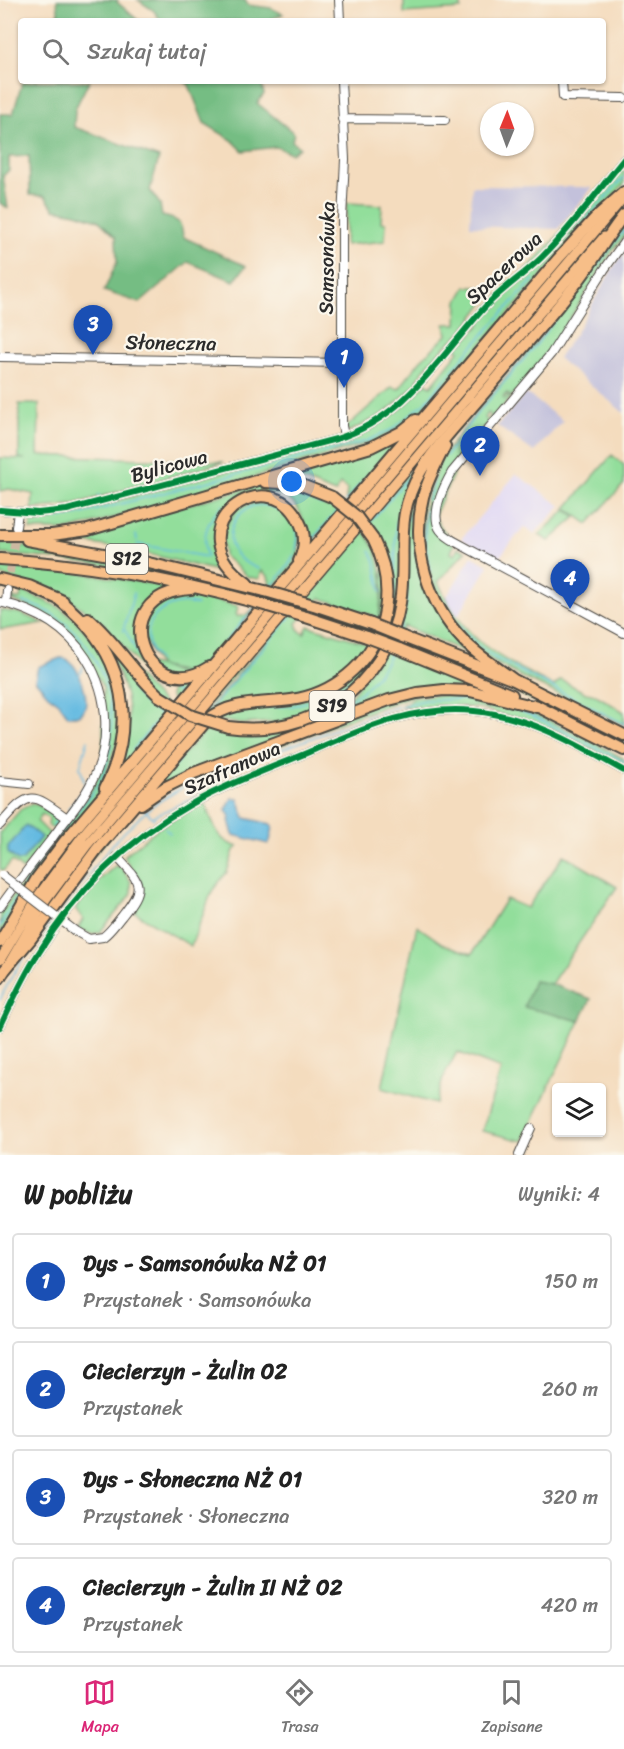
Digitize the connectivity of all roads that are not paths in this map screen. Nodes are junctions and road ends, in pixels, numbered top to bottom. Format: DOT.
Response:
graph roads {
  1 [pos="339,0"];
  2 [pos="340,18"];
  3 [pos="341,84"];
  4 [pos="562,84"];
  5 [pos="624,98"];
  6 [pos="342,119"];
  7 [pos="446,120"];
  8 [pos="624,159"];
  9 [pos="624,192"];
  10 [pos="624,197"];
  11 [pos="624,215"];
  12 [pos="616,224"];
  13 [pos="624,242"];
  14 [pos="0,357"];
  15 [pos="342,363"];
  16 [pos="441,398"];
  17 [pos="456,426"];
  18 [pos="344,436"];
  19 [pos="230,489"];
  20 [pos="0,510"];
  21 [pos="18,512"];
  22 [pos="16,527"];
  23 [pos="0,535"];
  24 [pos="0,559"];
  25 [pos="291,574"];
  26 [pos="0,579"];
  27 [pos="252,587"];
  28 [pos="201,588"];
  29 [pos="7,590"];
  30 [pos="57,598"];
  31 [pos="3,603"];
  32 [pos="624,633"];
  33 [pos="221,658"];
  34 [pos="514,681"];
  35 [pos="541,708"];
  36 [pos="624,735"];
  37 [pos="624,750"];
  38 [pos="624,771"];
  39 [pos="0,781"];
  40 [pos="29,784"];
  41 [pos="94,807"];
  42 [pos="67,818"];
  43 [pos="118,823"];
  44 [pos="0,825"];
  45 [pos="117,857"];
  46 [pos="1,874"];
  47 [pos="0,907"];
  48 [pos="0,942"];
  49 [pos="0,960"];
  50 [pos="2,975"];
  51 [pos="0,1027"];
  52 [pos="531,1128"];
  53 [pos="519,1155"];
  1 -- 2 [label="street"];
  3 -- 6 [label="street, Samsonówka"];
  4 -- 5 [label="street"];
  6 -- 7 [label="street"];
  6 -- 15 [label="street, Samsonówka"];
  8 -- 18 [label="street, Spacerowa"];
  9 -- 16 [label="highway"];
  10 -- 49 [label="main road"];
  11 -- 12 [label="highway"];
  12 -- 17 [label="highway, S19"];
  12 -- 50 [label="main road"];
  13 -- 32 [label="street"];
  14 -- 15 [label="street, Słoneczna"];
  15 -- 18 [label="street, Samsonówka"];
  16 -- 19 [label="highway"];
  16 -- 25 [label="highway"];
  17 -- 30 [label="highway, S19, bridge"];
  17 -- 34 [label="highway"];
  18 -- 21 [label="street, Bylicowa"];
  19 -- 23 [label="highway"];
  19 -- 43 [label="highway, bridge"];
  20 -- 21 [label="street, Bylicowa"];
  21 -- 22 [label="street"];
  23 -- 27 [label="highway, S12"];
  24 -- 28 [label="highway, S12"];
  25 -- 27 [label="highway"];
  25 -- 33 [label="highway"];
  26 -- 30 [label="highway"];
  27 -- 34 [label="highway, S12, bridge"];
  28 -- 33 [label="highway"];
  28 -- 35 [label="highway, S12, bridge"];
  29 -- 31 [label="street"];
  30 -- 41 [label="highway"];
  31 -- 42 [label="street"];
  33 -- 41 [label="highway"];
  34 -- 36 [label="highway, S12"];
  35 -- 37 [label="highway, S12"];
  35 -- 43 [label="highway"];
  38 -- 45 [label="street, Szafranowa"];
  39 -- 40 [label="street"];
  41 -- 48 [label="highway"];
  42 -- 44 [label="street"];
  42 -- 47 [label="street"];
  43 -- 50 [label="highway"];
  45 -- 46 [label="street, bridge"];
  45 -- 51 [label="street, Szafranowa"];
  52 -- 53 [label="street"];
}
